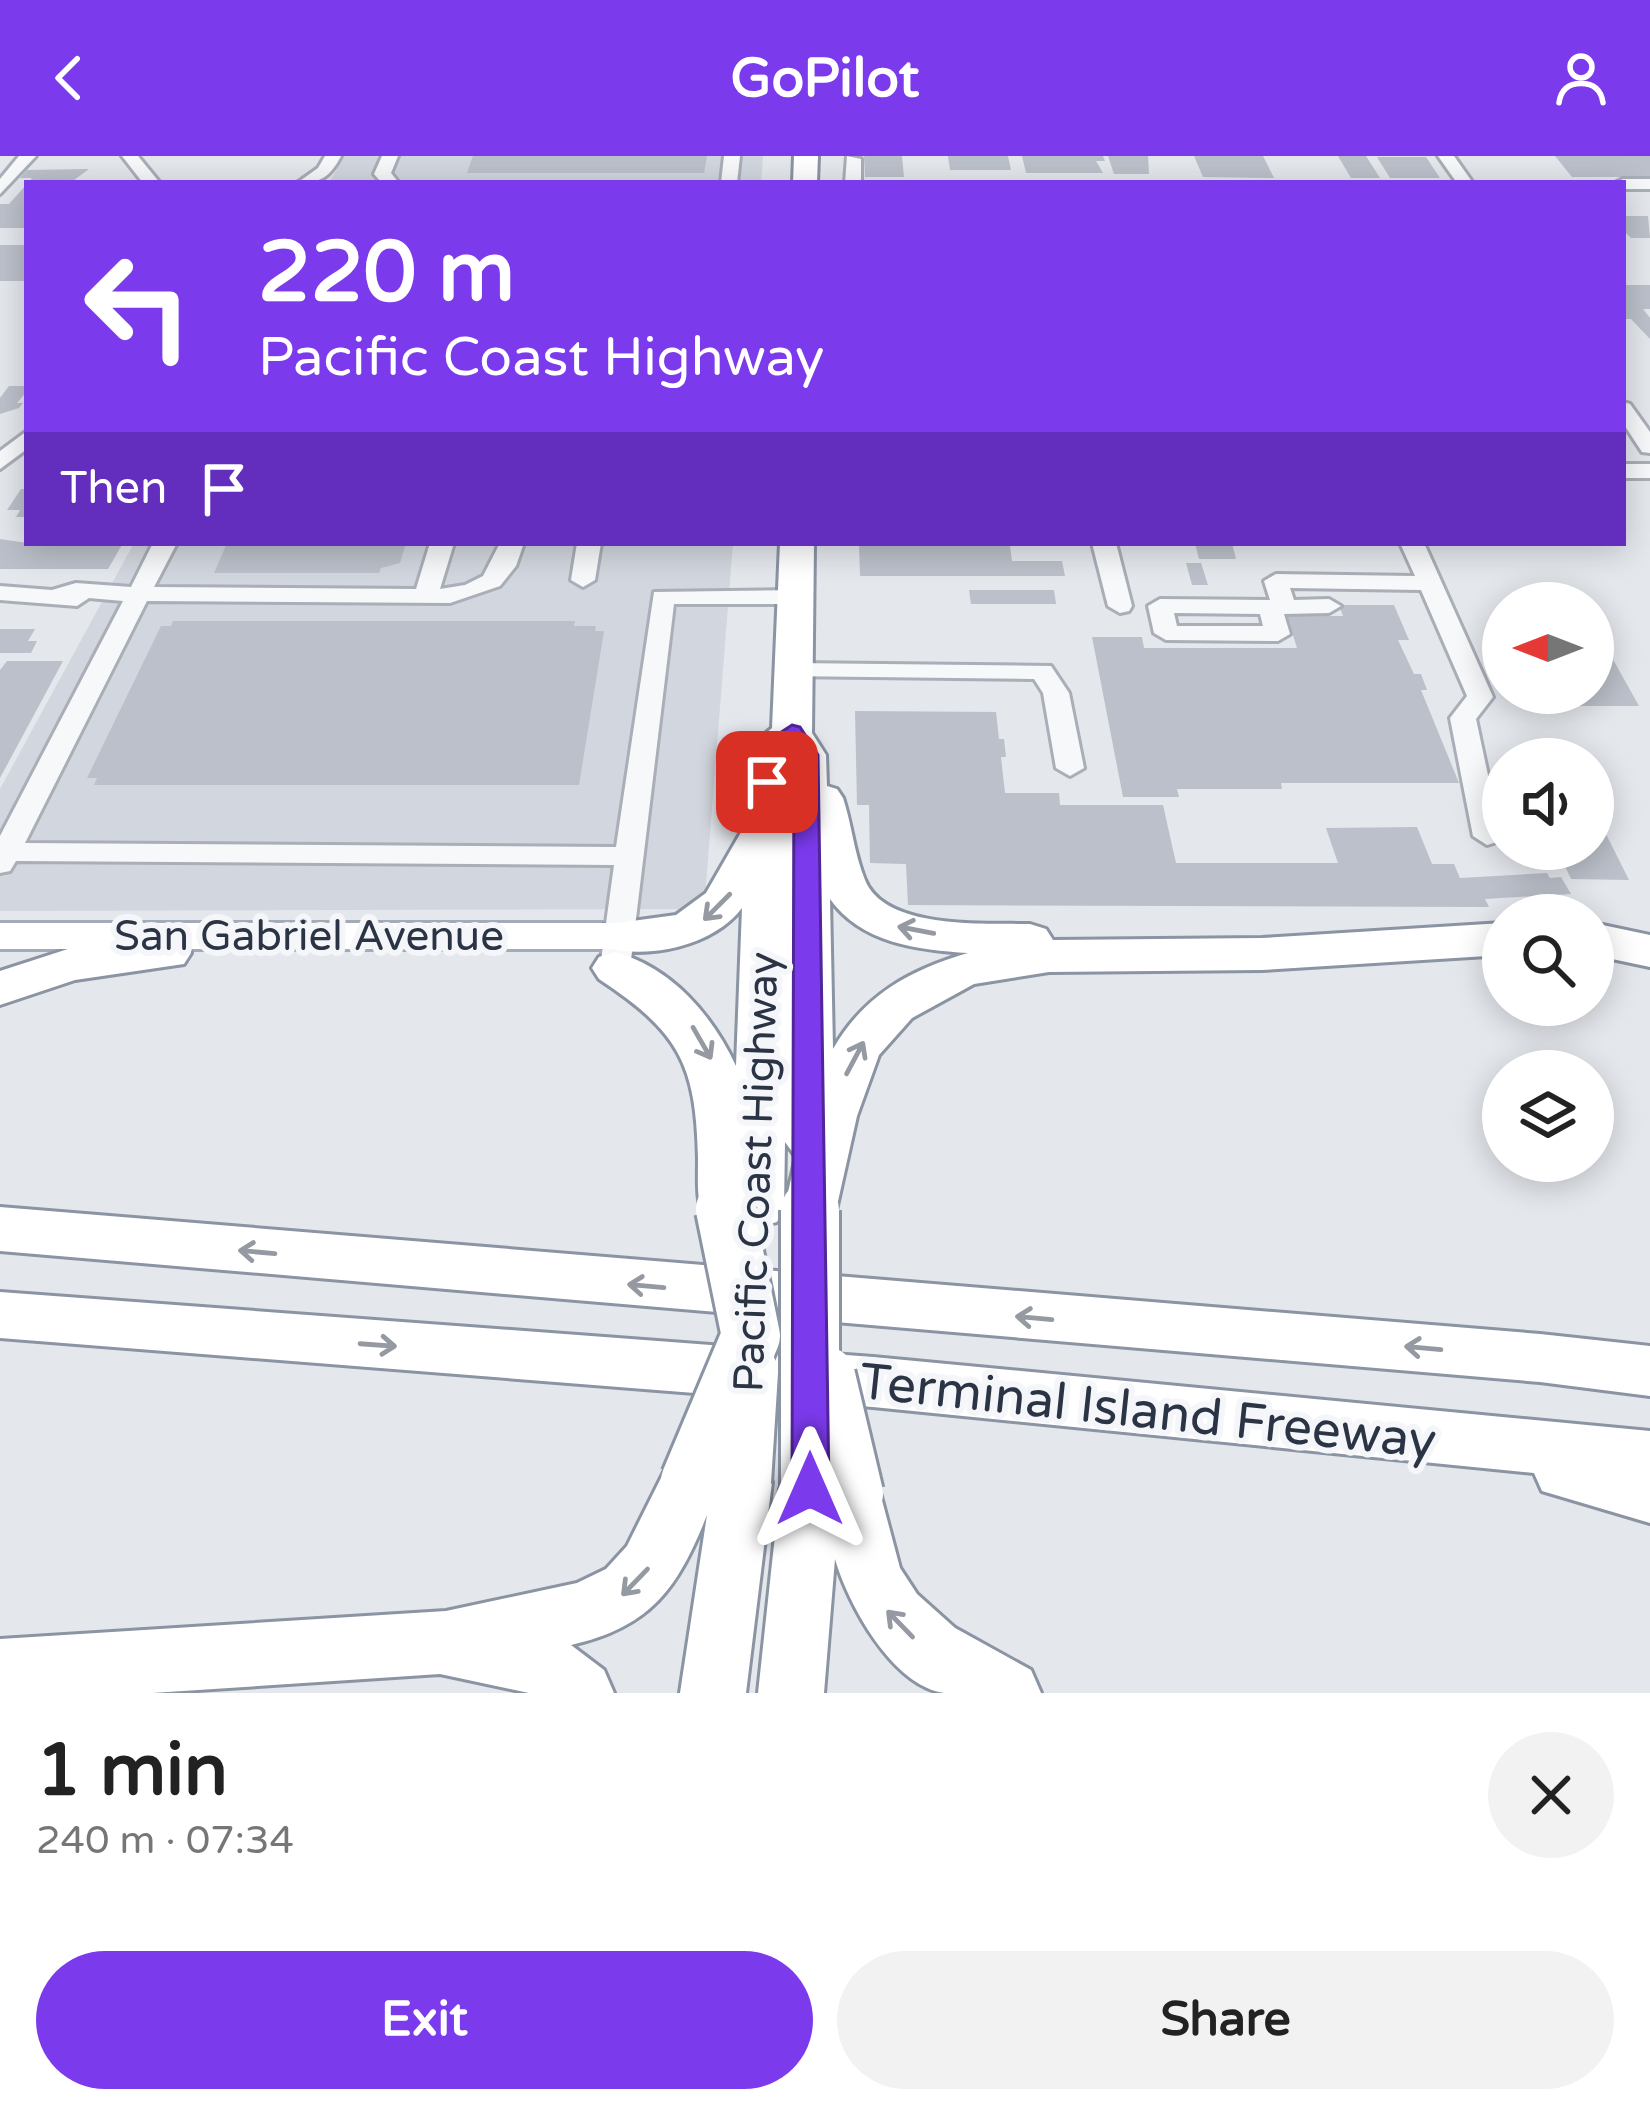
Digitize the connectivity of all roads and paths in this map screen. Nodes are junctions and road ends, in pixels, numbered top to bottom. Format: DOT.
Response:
graph roads {
  1 [pos="28,156"];
  2 [pos="130,156"];
  3 [pos="333,156"];
  4 [pos="150,180"];
  5 [pos="310,180"];
  6 [pos="0,189"];
  7 [pos="1627,421"];
  8 [pos="24,440"];
  9 [pos="1650,447"];
  10 [pos="0,463"];
  11 [pos="163,546"];
  12 [pos="441,546"];
  13 [pos="511,546"];
  14 [pos="589,546"];
  15 [pos="797,546"];
  16 [pos="1105,546"];
  17 [pos="1413,546"];
  18 [pos="583,580"];
  19 [pos="1430,583"];
  20 [pos="0,593"];
  21 [pos="128,594"];
  22 [pos="426,596"];
  23 [pos="795,597"];
  24 [pos="1120,606"];
  25 [pos="1329,607"];
  26 [pos="794,671"];
  27 [pos="799,744"];
  28 [pos="1070,769"];
  29 [pos="1482,811"];
  30 [pos="766,814"];
  31 [pos="629,856"];
  32 [pos="3,858"];
  33 [pos="0,936"];
  34 [pos="1482,940"];
  35 [pos="1614,943"];
  36 [pos="0,948"];
  37 [pos="1650,951"];
  38 [pos="617,952"];
  39 [pos="168,953"];
  40 [pos="1158,954"];
  41 [pos="0,988"];
  42 [pos="0,1198"];
  43 [pos="764,1209"];
  44 [pos="0,1229"];
  45 [pos="133,1240"];
  46 [pos="17,1319"];
  47 [pos="1650,1349"];
  48 [pos="1540,1358"];
  49 [pos="1650,1371"];
  50 [pos="1444,1439"];
  51 [pos="1650,1458"];
  52 [pos="716,1481"];
  53 [pos="832,1491"];
  54 [pos="1650,1495"];
  55 [pos="440,1642"];
  56 [pos="0,1671"];
  57 [pos="989,1692"];
  58 [pos="581,1693"];
  59 [pos="712,1693"];
  60 [pos="791,1693"];
  1 -- 6 [label="street"];
  2 -- 4 [label="street"];
  3 -- 5 [label="street"];
  7 -- 9 [label="street"];
  8 -- 10 [label="street"];
  11 -- 21 [label="street"];
  12 -- 22 [label="street"];
  13 -- 22 [label="street"];
  14 -- 18 [label="street"];
  15 -- 23 [label="highway, Pacific Coast Highway"];
  16 -- 24 [label="street"];
  17 -- 19 [label="street"];
  19 -- 25 [label="street"];
  19 -- 29 [label="street"];
  20 -- 21 [label="street"];
  21 -- 22 [label="street"];
  21 -- 32 [label="street"];
  23 -- 26 [label="highway, Pacific Coast Highway"];
  23 -- 31 [label="street"];
  26 -- 27 [label="highway, Pacific Coast Highway"];
  26 -- 28 [label="street"];
  27 -- 30 [label="highway, Pacific Coast Highway"];
  40 -- 27 [label="highway, one-way"];
  27 -- 43 [label="highway, Pacific Coast Highway"];
  30 -- 38 [label="highway, one-way"];
  30 -- 43 [label="highway, Pacific Coast Highway"];
  31 -- 32 [label="street"];
  31 -- 38 [label="street"];
  33 -- 38 [label="main road, San Gabriel Avenue"];
  34 -- 40 [label="highway"];
  35 -- 37 [label="highway"];
  36 -- 39 [label="street, San Gabriel Avenue"];
  38 -- 39 [label="main road, San Gabriel Avenue"];
  38 -- 43 [label="highway, one-way"];
  39 -- 41 [label="highway"];
  43 -- 40 [label="highway, one-way"];
  42 -- 45 [label="highway"];
  43 -- 52 [label="highway, Pacific Coast Highway, bridge"];
  43 -- 53 [label="highway, Pacific Coast Highway, bridge"];
  44 -- 45 [label="highway, Terminal Island Freeway"];
  48 -- 45 [label="highway, Terminal Island Freeway, one-way"];
  46 -- 50 [label="highway, Terminal Island Freeway, one-way"];
  47 -- 48 [label="highway"];
  48 -- 49 [label="highway, Terminal Island Freeway"];
  50 -- 51 [label="highway, Terminal Island Freeway"];
  50 -- 54 [label="highway"];
  52 -- 55 [label="highway, one-way"];
  52 -- 59 [label="highway, Pacific Coast Highway"];
  57 -- 53 [label="highway, Pacific Coast Highway, one-way"];
  53 -- 60 [label="highway"];
  55 -- 56 [label="highway"];
  55 -- 58 [label="highway"];
}
